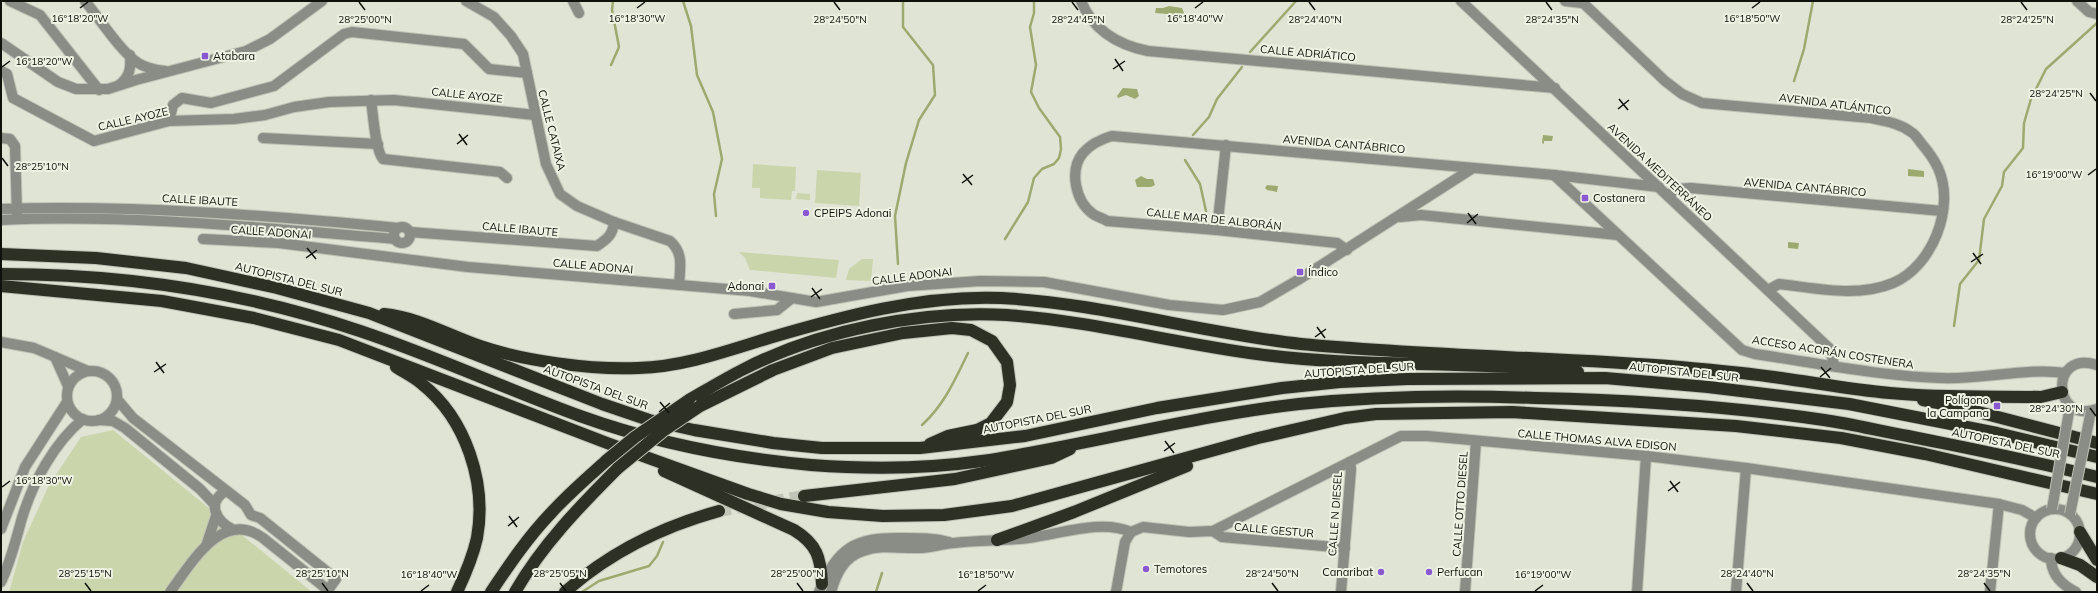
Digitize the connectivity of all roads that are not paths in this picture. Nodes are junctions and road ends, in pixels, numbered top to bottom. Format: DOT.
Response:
graph roads {
  1 [pos="10,1"];
  2 [pos="85,1"];
  3 [pos="322,1"];
  4 [pos="466,1"];
  5 [pos="573,1"];
  6 [pos="1080,1"];
  7 [pos="1565,1"];
  8 [pos="2077,1"];
  9 [pos="1581,2"];
  10 [pos="1466,3"];
  11 [pos="579,14"];
  12 [pos="2097,14"];
  13 [pos="1,43"];
  14 [pos="130,55"];
  15 [pos="1533,68"];
  16 [pos="1,71"];
  17 [pos="169,72"];
  18 [pos="527,73"];
  19 [pos="1529,85"];
  20 [pos="116,87"];
  21 [pos="1554,88"];
  22 [pos="99,90"];
  23 [pos="371,100"];
  24 [pos="535,115"];
  25 [pos="169,121"];
  26 [pos="1,138"];
  27 [pos="263,138"];
  28 [pos="378,144"];
  29 [pos="1226,145"];
  30 [pos="1443,165"];
  31 [pos="1473,168"];
  32 [pos="1637,168"];
  33 [pos="1554,175"];
  34 [pos="507,178"];
  35 [pos="1582,178"];
  36 [pos="1454,180"];
  37 [pos="1630,183"];
  38 [pos="1659,187"];
  39 [pos="1574,192"];
  40 [pos="1668,196"];
  41 [pos="1424,200"];
  42 [pos="1082,203"];
  43 [pos="17,208"];
  44 [pos="1,209"];
  45 [pos="1942,211"];
  46 [pos="205,212"];
  47 [pos="254,215"];
  48 [pos="1426,216"];
  49 [pos="17,219"];
  50 [pos="1394,219"];
  51 [pos="1,220"];
  52 [pos="614,222"];
  53 [pos="204,223"];
  54 [pos="253,227"];
  55 [pos="398,228"];
  56 [pos="1218,230"];
  57 [pos="410,232"];
  58 [pos="1618,235"];
  59 [pos="203,239"];
  60 [pos="395,239"];
  61 [pos="1347,250"];
  62 [pos="1,254"];
  63 [pos="1,274"];
  64 [pos="679,285"];
  65 [pos="1,286"];
  66 [pos="1768,290"];
  67 [pos="792,298"];
  68 [pos="369,313"];
  69 [pos="734,314"];
  70 [pos="339,340"];
  71 [pos="1,342"];
  72 [pos="55,357"];
  73 [pos="1834,365"];
  74 [pos="2097,365"];
  75 [pos="88,371"];
  76 [pos="2065,373"];
  77 [pos="1605,378"];
  78 [pos="68,386"];
  79 [pos="2062,392"];
  80 [pos="1894,394"];
  81 [pos="117,399"];
  82 [pos="68,402"];
  83 [pos="2070,406"];
  84 [pos="2094,410"];
  85 [pos="83,420"];
  86 [pos="99,420"];
  87 [pos="1258,438"];
  88 [pos="1476,441"];
  89 [pos="607,443"];
  90 [pos="1083,443"];
  91 [pos="2097,443"];
  92 [pos="920,448"];
  93 [pos="1646,456"];
  94 [pos="2097,457"];
  95 [pos="1350,462"];
  96 [pos="1746,468"];
  97 [pos="2097,477"];
  98 [pos="226,491"];
  99 [pos="2097,494"];
  100 [pos="804,496"];
  101 [pos="1999,504"];
  102 [pos="215,505"];
  103 [pos="2052,509"];
  104 [pos="719,510"];
  105 [pos="2070,514"];
  106 [pos="251,515"];
  107 [pos="216,516"];
  108 [pos="2036,518"];
  109 [pos="244,528"];
  110 [pos="1,529"];
  111 [pos="232,529"];
  112 [pos="1213,531"];
  113 [pos="1131,532"];
  114 [pos="2080,532"];
  115 [pos="997,540"];
  116 [pos="953,543"];
  117 [pos="206,546"];
  118 [pos="1345,548"];
  119 [pos="2056,558"];
  120 [pos="2097,560"];
  121 [pos="2097,577"];
  122 [pos="1,582"];
  123 [pos="821,588"];
  124 [pos="170,592"];
  125 [pos="457,592"];
  126 [pos="491,592"];
  127 [pos="515,592"];
  128 [pos="565,592"];
  129 [pos="832,592"];
  130 [pos="1116,592"];
  131 [pos="1341,592"];
  132 [pos="1466,592"];
  133 [pos="1637,592"];
  134 [pos="1736,592"];
  135 [pos="1990,592"];
  136 [pos="2076,592"];
  1 -- 22 [label="street"];
  2 -- 14 [label="street"];
  3 -- 17 [label="street"];
  4 -- 18 [label="street, CALLE CATAIXA"];
  5 -- 11 [label="street"];
  6 -- 19 [label="street, CALLE ADRIÁTICO"];
  7 -- 9 [label="street"];
  8 -- 12 [label="street"];
  9 -- 45 [label="street, AVENIDA ATLÁNTICO"];
  10 -- 15 [label="street, AVENIDA MEDITERRÁNEO"];
  13 -- 22 [label="street"];
  14 -- 17 [label="street"];
  14 -- 20 [label="street"];
  15 -- 19 [label="street"];
  15 -- 21 [label="street, AVENIDA MEDITERRÁNEO"];
  16 -- 25 [label="street, CALLE AYOZE"];
  17 -- 20 [label="street"];
  18 -- 24 [label="street, CALLE CATAIXA"];
  18 -- 25 [label="street"];
  19 -- 21 [label="street, CALLE ADRIÁTICO"];
  20 -- 22 [label="street"];
  21 -- 32 [label="street, AVENIDA MEDITERRÁNEO"];
  23 -- 24 [label="street, CALLE AYOZE"];
  23 -- 25 [label="street, CALLE AYOZE"];
  23 -- 28 [label="street"];
  24 -- 52 [label="street, CALLE CATAIXA"];
  26 -- 43 [label="street"];
  27 -- 28 [label="street"];
  28 -- 34 [label="street"];
  29 -- 30 [label="street, AVENIDA CANTÁBRICO"];
  29 -- 42 [label="street, AVENIDA CANTÁBRICO"];
  29 -- 56 [label="street"];
  30 -- 31 [label="street, AVENIDA CANTÁBRICO"];
  30 -- 36 [label="street"];
  31 -- 33 [label="street, AVENIDA CANTÁBRICO"];
  31 -- 36 [label="street, CALLE ADONAI"];
  32 -- 37 [label="street"];
  32 -- 38 [label="street, AVENIDA MEDITERRÁNEO"];
  33 -- 35 [label="street, AVENIDA CANTÁBRICO"];
  33 -- 39 [label="street, ACCESO ACORÁN COSTENERA"];
  35 -- 37 [label="street, AVENIDA CANTÁBRICO"];
  35 -- 39 [label="street"];
  36 -- 41 [label="street, CALLE ADONAI"];
  37 -- 38 [label="street, AVENIDA CANTÁBRICO"];
  38 -- 40 [label="street, AVENIDA MEDITERRÁNEO"];
  39 -- 58 [label="street, ACCESO ACORÁN COSTENERA"];
  40 -- 45 [label="street, AVENIDA CANTÁBRICO"];
  40 -- 66 [label="street, AVENIDA MEDITERRÁNEO"];
  41 -- 48 [label="street"];
  41 -- 50 [label="street, CALLE ADONAI"];
  42 -- 56 [label="street, CALLE MAR DE ALBORÁN"];
  43 -- 44 [label="street, CALLE IBAUTE"];
  43 -- 46 [label="street, CALLE IBAUTE"];
  43 -- 49 [label="street"];
  45 -- 66 [label="street, AVENIDA ATLÁNTICO"];
  46 -- 47 [label="street, CALLE IBAUTE"];
  46 -- 53 [label="street"];
  47 -- 54 [label="street"];
  47 -- 55 [label="street, CALLE IBAUTE"];
  48 -- 50 [label="street"];
  48 -- 58 [label="street"];
  49 -- 51 [label="street, CALLE IBAUTE"];
  49 -- 53 [label="street, CALLE IBAUTE"];
  50 -- 61 [label="street, CALLE ADONAI"];
  52 -- 57 [label="street, CALLE IBAUTE"];
  52 -- 64 [label="street, CALLE CATAIXA"];
  53 -- 54 [label="street, CALLE IBAUTE"];
  54 -- 60 [label="street, CALLE IBAUTE"];
  55 -- 57 [label="street"];
  55 -- 60 [label="street"];
  56 -- 61 [label="street, CALLE MAR DE ALBORÁN"];
  57 -- 60 [label="street"];
  58 -- 73 [label="street, ACCESO ACORÁN COSTENERA"];
  59 -- 64 [label="street, CALLE ADONAI"];
  61 -- 67 [label="street, CALLE ADONAI"];
  62 -- 68 [label="highway, AUTOPISTA DEL SUR"];
  63 -- 90 [label="highway, AUTOPISTA DEL SUR"];
  64 -- 67 [label="street, CALLE ADONAI"];
  65 -- 70 [label="highway"];
  66 -- 73 [label="street, AVENIDA MEDITERRÁNEO"];
  67 -- 69 [label="street"];
  68 -- 80 [label="highway"];
  68 -- 92 [label="highway, AUTOPISTA DEL SUR"];
  70 -- 89 [label="highway"];
  70 -- 125 [label="highway"];
  71 -- 72 [label="street"];
  72 -- 75 [label="street"];
  72 -- 78 [label="street"];
  73 -- 76 [label="street, ACCESO ACORÁN COSTENERA"];
  74 -- 76 [label="street"];
  75 -- 78 [label="street"];
  75 -- 81 [label="street"];
  76 -- 79 [label="street"];
  77 -- 92 [label="highway, AUTOPISTA DEL SUR"];
  77 -- 94 [label="highway, AUTOPISTA DEL SUR"];
  77 -- 126 [label="highway, bridge"];
  78 -- 82 [label="street"];
  79 -- 80 [label="highway"];
  79 -- 83 [label="street"];
  80 -- 91 [label="highway"];
  81 -- 86 [label="street"];
  81 -- 98 [label="street"];
  82 -- 85 [label="street"];
  82 -- 110 [label="street"];
  83 -- 84 [label="street"];
  83 -- 103 [label="street, bridge"];
  84 -- 105 [label="street, bridge"];
  85 -- 86 [label="street"];
  85 -- 122 [label="street"];
  86 -- 102 [label="street"];
  87 -- 89 [label="highway"];
  87 -- 99 [label="highway"];
  87 -- 115 [label="highway"];
  88 -- 93 [label="street, CALLE THOMAS ALVA EDISON"];
  88 -- 95 [label="street, CALLE THOMAS ALVA EDISON"];
  88 -- 132 [label="street, CALLE OTTO DIESEL"];
  89 -- 123 [label="highway"];
  90 -- 97 [label="highway, AUTOPISTA DEL SUR"];
  90 -- 100 [label="highway"];
  92 -- 127 [label="highway, bridge"];
  93 -- 96 [label="street, CALLE THOMAS ALVA EDISON"];
  93 -- 133 [label="street"];
  95 -- 112 [label="street, CALLE THOMAS ALVA EDISON"];
  95 -- 118 [label="street, CALLE N DIESEL"];
  96 -- 101 [label="street, CALLE THOMAS ALVA EDISON"];
  96 -- 134 [label="street"];
  98 -- 102 [label="street"];
  98 -- 106 [label="street"];
  101 -- 108 [label="street, CALLE THOMAS ALVA EDISON"];
  101 -- 135 [label="street"];
  102 -- 107 [label="street"];
  103 -- 105 [label="street"];
  103 -- 108 [label="street"];
  104 -- 128 [label="highway"];
  105 -- 114 [label="street"];
  106 -- 109 [label="street"];
  106 -- 109 [label="street"];
  107 -- 111 [label="street"];
  107 -- 117 [label="street"];
  108 -- 119 [label="street"];
  109 -- 111 [label="street"];
  111 -- 117 [label="street"];
  112 -- 113 [label="street, CALLE GESTUR"];
  112 -- 118 [label="street, CALLE GESTUR"];
  113 -- 115 [label="street"];
  113 -- 130 [label="street"];
  114 -- 119 [label="street"];
  114 -- 120 [label="highway"];
  115 -- 116 [label="street"];
  116 -- 123 [label="street"];
  116 -- 129 [label="street"];
  117 -- 124 [label="street"];
  118 -- 131 [label="street, CALLE N DIESEL"];
  119 -- 121 [label="highway"];
  119 -- 136 [label="street"];
}
